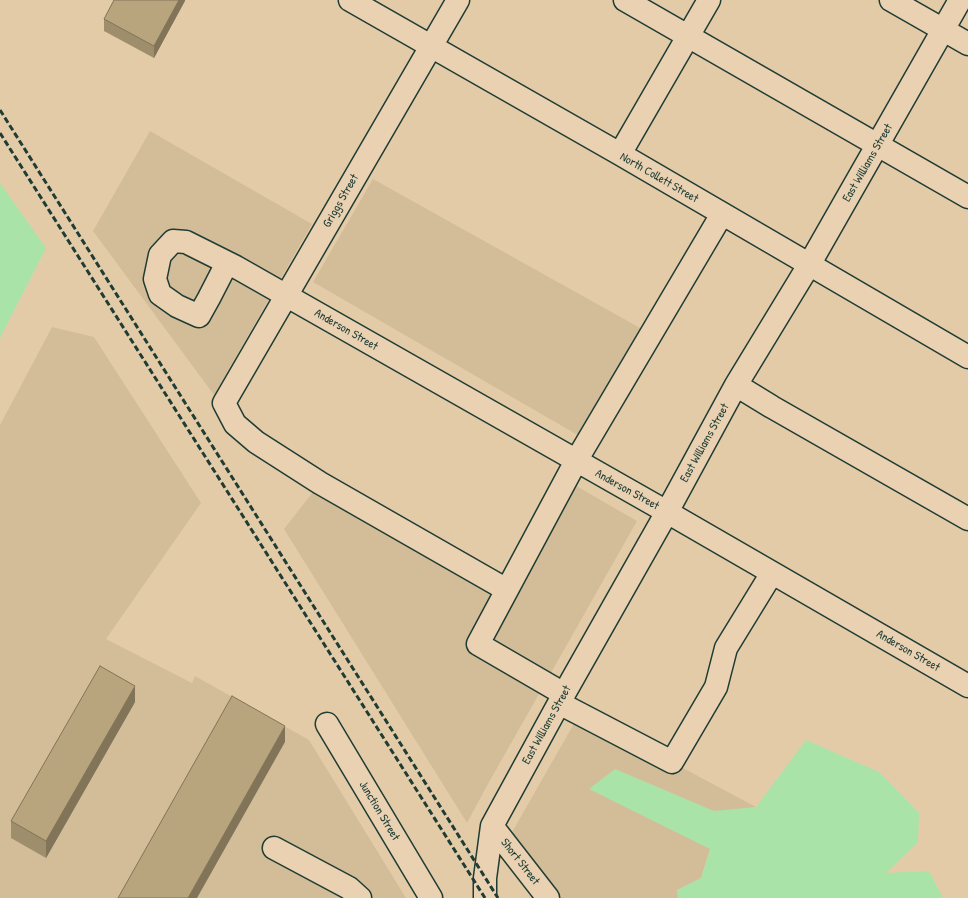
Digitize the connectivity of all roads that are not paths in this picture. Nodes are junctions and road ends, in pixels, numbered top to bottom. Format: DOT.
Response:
graph roads {
  1 [pos="350,0"];
  2 [pos="458,0"];
  3 [pos="625,0"];
  4 [pos="709,0"];
  5 [pos="891,0"];
  6 [pos="960,0"];
  7 [pos="943,30"];
  8 [pos="688,36"];
  9 [pos="968,44"];
  10 [pos="432,47"];
  11 [pos="878,145"];
  12 [pos="620,154"];
  13 [pos="968,197"];
  14 [pos="722,214"];
  15 [pos="227,263"];
  16 [pos="809,265"];
  17 [pos="286,296"];
  18 [pos="968,357"];
  19 [pos="736,385"];
  20 [pos="576,461"];
  21 [pos="667,512"];
  22 [pos="968,519"];
  23 [pos="772,573"];
  24 [pos="507,590"];
  25 [pos="968,686"];
  26 [pos="562,698"];
  27 [pos="327,724"];
  28 [pos="492,826"];
  29 [pos="274,848"];
  30 [pos="423,895"];
  31 [pos="360,898"];
  32 [pos="484,898"];
  33 [pos="548,898"];
  1 -- 10 [label="street, North Collett Street"];
  2 -- 10 [label="street, Griggs Street"];
  3 -- 8 [label="street"];
  4 -- 8 [label="street"];
  5 -- 7 [label="street"];
  6 -- 7 [label="street, East Williams Street"];
  7 -- 9 [label="street"];
  7 -- 11 [label="street, East Williams Street"];
  8 -- 11 [label="street"];
  8 -- 12 [label="street"];
  10 -- 12 [label="street, North Collett Street"];
  10 -- 17 [label="street, Griggs Street"];
  11 -- 13 [label="street"];
  11 -- 16 [label="street, East Williams Street"];
  12 -- 14 [label="street, North Collett Street"];
  14 -- 16 [label="street, North Collett Street"];
  14 -- 20 [label="street"];
  15 -- 17 [label="street, Anderson Street"];
  16 -- 18 [label="street, North Collett Street"];
  16 -- 19 [label="street, East Williams Street"];
  17 -- 20 [label="street, Anderson Street"];
  17 -- 24 [label="street, Griggs Street"];
  19 -- 21 [label="street, East Williams Street"];
  19 -- 22 [label="street"];
  20 -- 21 [label="street, Anderson Street"];
  20 -- 24 [label="street"];
  21 -- 23 [label="street, Anderson Street"];
  21 -- 26 [label="street, East Williams Street"];
  23 -- 25 [label="street, Anderson Street"];
  23 -- 26 [label="street"];
  24 -- 26 [label="street"];
  26 -- 28 [label="street, East Williams Street"];
  27 -- 30 [label="street, Junction Street"];
  28 -- 32 [label="street, East Williams Street"];
  28 -- 33 [label="street, Short Street"];
  29 -- 31 [label="street"];
}
